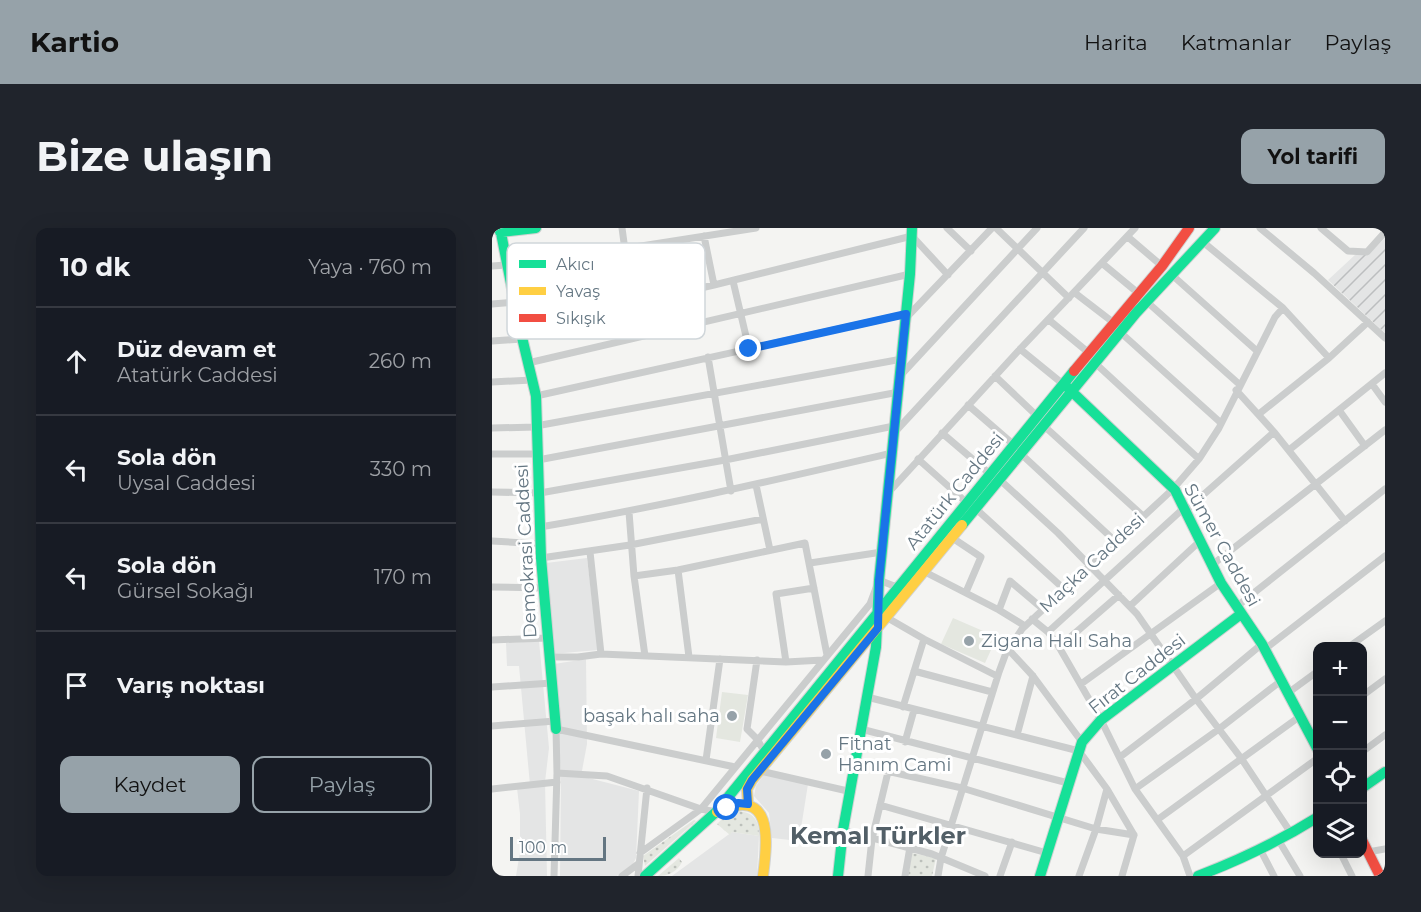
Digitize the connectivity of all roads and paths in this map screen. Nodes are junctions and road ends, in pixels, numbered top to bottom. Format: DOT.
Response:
graph roads {
  1 [pos="536,228"];
  2 [pos="622,228"];
  3 [pos="756,228"];
  4 [pos="947,228"];
  5 [pos="994,228"];
  6 [pos="1037,228"];
  7 [pos="1084,228"];
  8 [pos="1135,228"];
  9 [pos="1190,228"];
  10 [pos="1215,228"];
  11 [pos="1260,228"];
  12 [pos="1321,228"];
  13 [pos="497,229"];
  14 [pos="912,232"];
  15 [pos="1385,232"];
  16 [pos="704,236"];
  17 [pos="1128,237"];
  18 [pos="1180,241"];
  19 [pos="1203,242"];
  20 [pos="624,243"];
  21 [pos="664,243"];
  22 [pos="1018,249"];
  23 [pos="971,251"];
  24 [pos="1194,252"];
  25 [pos="1103,264"];
  26 [pos="492,266"];
  27 [pos="507,266"];
  28 [pos="1162,266"];
  29 [pos="1043,273"];
  30 [pos="910,274"];
  31 [pos="948,275"];
  32 [pos="1172,275"];
  33 [pos="733,281"];
  34 [pos="714,285"];
  35 [pos="705,287"];
  36 [pos="1075,292"];
  37 [pos="1138,293"];
  38 [pos="1069,298"];
  39 [pos="1146,302"];
  40 [pos="507,303"];
  41 [pos="492,304"];
  42 [pos="1283,308"];
  43 [pos="740,314"];
  44 [pos="906,316"];
  45 [pos="1049,320"];
  46 [pos="705,322"];
  47 [pos="1368,322"];
  48 [pos="1117,328"];
  49 [pos="507,337"];
  50 [pos="1385,338"];
  51 [pos="522,339"];
  52 [pos="632,339"];
  53 [pos="492,341"];
  54 [pos="749,349"];
  55 [pos="1020,349"];
  56 [pos="1257,351"];
  57 [pos="708,357"];
  58 [pos="1092,358"];
  59 [pos="1329,358"];
  60 [pos="902,359"];
  61 [pos="528,363"];
  62 [pos="1385,373"];
  63 [pos="900,376"];
  64 [pos="995,376"];
  65 [pos="532,380"];
  66 [pos="492,382"];
  67 [pos="1372,384"];
  68 [pos="1067,387"];
  69 [pos="1238,387"];
  70 [pos="899,392"];
  71 [pos="714,394"];
  72 [pos="536,396"];
  73 [pos="1385,402"];
  74 [pos="968,405"];
  75 [pos="1339,410"];
  76 [pos="1259,414"];
  77 [pos="1040,421"];
  78 [pos="1221,423"];
  79 [pos="536,427"];
  80 [pos="719,427"];
  81 [pos="492,428"];
  82 [pos="894,429"];
  83 [pos="1385,430"];
  84 [pos="1274,432"];
  85 [pos="942,433"];
  86 [pos="1365,446"];
  87 [pos="1017,449"];
  88 [pos="1289,450"];
  89 [pos="891,453"];
  90 [pos="492,454"];
  91 [pos="537,457"];
  92 [pos="918,459"];
  93 [pos="1199,459"];
  94 [pos="725,460"];
  95 [pos="995,477"];
  96 [pos="1316,483"];
  97 [pos="756,485"];
  98 [pos="1173,489"];
  99 [pos="1385,489"];
  100 [pos="731,491"];
  101 [pos="492,492"];
  102 [pos="540,493"];
  103 [pos="888,494"];
  104 [pos="971,505"];
  105 [pos="1185,510"];
  106 [pos="629,512"];
  107 [pos="1143,516"];
  108 [pos="763,519"];
  109 [pos="1346,521"];
  110 [pos="540,527"];
  111 [pos="951,537"];
  112 [pos="1115,541"];
  113 [pos="1200,541"];
  114 [pos="492,542"];
  115 [pos="541,544"];
  116 [pos="630,545"];
  117 [pos="770,550"];
  118 [pos="590,552"];
  119 [pos="882,552"];
  120 [pos="1385,556"];
  121 [pos="541,558"];
  122 [pos="810,563"];
  123 [pos="1090,565"];
  124 [pos="1212,565"];
  125 [pos="678,570"];
  126 [pos="923,571"];
  127 [pos="634,576"];
  128 [pos="879,580"];
  129 [pos="1106,581"];
  130 [pos="1221,583"];
  131 [pos="901,585"];
  132 [pos="492,587"];
  133 [pos="545,588"];
  134 [pos="814,588"];
  135 [pos="1064,589"];
  136 [pos="966,592"];
  137 [pos="1119,595"];
  138 [pos="1130,606"];
  139 [pos="1043,609"];
  140 [pos="999,610"];
  141 [pos="1239,611"];
  142 [pos="882,614"];
  143 [pos="1032,619"];
  144 [pos="1385,621"];
  145 [pos="1025,626"];
  146 [pos="1048,632"];
  147 [pos="1151,633"];
  148 [pos="547,638"];
  149 [pos="855,639"];
  150 [pos="924,639"];
  151 [pos="492,640"];
  152 [pos="1356,642"];
  153 [pos="872,643"];
  154 [pos="1059,647"];
  155 [pos="1264,647"];
  156 [pos="1008,649"];
  157 [pos="601,654"];
  158 [pos="645,656"];
  159 [pos="549,657"];
  160 [pos="689,657"];
  161 [pos="825,658"];
  162 [pos="720,659"];
  163 [pos="757,660"];
  164 [pos="786,662"];
  165 [pos="1173,665"];
  166 [pos="914,671"];
  167 [pos="1313,674"];
  168 [pos="997,676"];
  169 [pos="1034,676"];
  170 [pos="1385,679"];
  171 [pos="1282,680"];
  172 [pos="552,682"];
  173 [pos="1081,684"];
  174 [pos="492,687"];
  175 [pos="992,692"];
  176 [pos="1367,692"];
  177 [pos="1288,693"];
  178 [pos="867,697"];
  179 [pos="1196,699"];
  180 [pos="903,707"];
  181 [pos="914,710"];
  182 [pos="1299,717"];
  183 [pos="1101,720"];
  184 [pos="555,725"];
  185 [pos="492,726"];
  186 [pos="982,726"];
  187 [pos="861,729"];
  188 [pos="1219,729"];
  189 [pos="1313,734"];
  190 [pos="1017,735"];
  191 [pos="1385,735"];
  192 [pos="757,739"];
  193 [pos="905,742"];
  194 [pos="1081,747"];
  195 [pos="1365,750"];
  196 [pos="764,751"];
  197 [pos="1120,758"];
  198 [pos="1241,758"];
  199 [pos="971,759"];
  200 [pos="706,760"];
  201 [pos="1313,761"];
  202 [pos="856,764"];
  203 [pos="735,767"];
  204 [pos="760,771"];
  205 [pos="888,772"];
  206 [pos="1385,772"];
  207 [pos="557,773"];
  208 [pos="557,782"];
  209 [pos="1068,783"];
  210 [pos="1367,785"];
  211 [pos="962,788"];
  212 [pos="492,789"];
  213 [pos="647,789"];
  214 [pos="1107,789"];
  215 [pos="1136,789"];
  216 [pos="852,792"];
  217 [pos="1267,795"];
  218 [pos="748,804"];
  219 [pos="880,805"];
  220 [pos="701,809"];
  221 [pos="716,812"];
  222 [pos="1058,816"];
  223 [pos="1313,819"];
  224 [pos="1157,820"];
  225 [pos="951,825"];
  226 [pos="1096,829"];
  227 [pos="843,830"];
  228 [pos="1291,833"];
  229 [pos="1134,835"];
  230 [pos="872,839"];
  231 [pos="1279,841"];
  232 [pos="1012,842"];
  233 [pos="910,848"];
  234 [pos="1385,849"];
  235 [pos="1261,851"];
  236 [pos="1368,852"];
  237 [pos="640,853"];
  238 [pos="1047,853"];
  239 [pos="1183,856"];
  240 [pos="941,858"];
  241 [pos="1343,858"];
  242 [pos="638,864"];
  243 [pos="965,872"];
  244 [pos="1381,872"];
  245 [pos="555,876"];
  246 [pos="621,876"];
  247 [pos="638,876"];
  248 [pos="645,876"];
  249 [pos="763,876"];
  250 [pos="838,876"];
  251 [pos="868,876"];
  252 [pos="905,876"];
  253 [pos="938,876"];
  254 [pos="985,876"];
  255 [pos="1000,876"];
  256 [pos="1040,876"];
  257 [pos="1079,876"];
  258 [pos="1122,876"];
  259 [pos="1190,876"];
  260 [pos="1198,876"];
  261 [pos="1274,876"];
  262 [pos="1300,876"];
  263 [pos="1352,876"];
  1 -- 13 [label="street"];
  2 -- 20 [label="street"];
  3 -- 16 [label="street"];
  4 -- 23 [label="street"];
  5 -- 22 [label="street"];
  5 -- 23 [label="street"];
  6 -- 22 [label="street"];
  7 -- 29 [label="street"];
  8 -- 17 [label="street"];
  9 -- 18 [label="street, Atatürk Caddesi"];
  10 -- 19 [label="street, Atatürk Caddesi"];
  11 -- 47 [label="street"];
  12 -- 15 [label="street"];
  13 -- 27 [label="street, Demokrasi Caddesi"];
  14 -- 30 [label="street"];
  14 -- 31 [label="street"];
  14 -- 33 [label="street"];
  16 -- 21 [label="street"];
  16 -- 34 [label="street"];
  17 -- 25 [label="street"];
  17 -- 28 [label="street"];
  18 -- 24 [label="street"];
  18 -- 28 [label="street, Atatürk Caddesi"];
  19 -- 24 [label="street, Atatürk Caddesi"];
  19 -- 42 [label="street"];
  22 -- 29 [label="street"];
  22 -- 63 [label="street"];
  23 -- 31 [label="street"];
  24 -- 32 [label="street, Atatürk Caddesi"];
  25 -- 36 [label="street"];
  25 -- 37 [label="street"];
  26 -- 27 [label="street"];
  28 -- 37 [label="street, Atatürk Caddesi"];
  29 -- 38 [label="street"];
  29 -- 82 [label="street"];
  30 -- 43 [label="street"];
  30 -- 44 [label="street"];
  31 -- 44 [label="street"];
  32 -- 39 [label="street, Atatürk Caddesi"];
  32 -- 56 [label="street"];
  33 -- 34 [label="street"];
  33 -- 43 [label="street"];
  34 -- 35 [label="street"];
  36 -- 38 [label="street"];
  36 -- 48 [label="street"];
  37 -- 48 [label="street, Atatürk Caddesi"];
  38 -- 45 [label="street"];
  39 -- 48 [label="street, Atatürk Caddesi"];
  39 -- 69 [label="street"];
  40 -- 41 [label="street"];
  42 -- 56 [label="street, Maçka Caddesi"];
  42 -- 59 [label="street"];
  43 -- 46 [label="street"];
  43 -- 54 [label="street"];
  44 -- 54 [label="street"];
  44 -- 60 [label="street"];
  45 -- 55 [label="street"];
  45 -- 58 [label="street"];
  47 -- 50 [label="street"];
  47 -- 59 [label="street"];
  48 -- 58 [label="street, Atatürk Caddesi"];
  48 -- 78 [label="street"];
  49 -- 53 [label="street"];
  51 -- 61 [label="street, Demokrasi Caddesi"];
  52 -- 61 [label="street"];
  54 -- 57 [label="street"];
  55 -- 64 [label="street"];
  55 -- 68 [label="street"];
  56 -- 69 [label="street, Maçka Caddesi"];
  57 -- 71 [label="street"];
  57 -- 72 [label="street"];
  58 -- 68 [label="street, Atatürk Caddesi"];
  58 -- 93 [label="street"];
  59 -- 76 [label="street"];
  60 -- 63 [label="street"];
  60 -- 71 [label="street"];
  61 -- 65 [label="street, Demokrasi Caddesi"];
  62 -- 67 [label="street"];
  63 -- 70 [label="street"];
  64 -- 74 [label="street"];
  64 -- 77 [label="street"];
  65 -- 66 [label="street"];
  65 -- 72 [label="street, Demokrasi Caddesi"];
  67 -- 73 [label="street"];
  67 -- 75 [label="street"];
  68 -- 77 [label="street, Atatürk Caddesi"];
  68 -- 98 [label="street, Sümer Caddesi"];
  69 -- 76 [label="street"];
  69 -- 78 [label="street, Maçka Caddesi"];
  70 -- 80 [label="street"];
  70 -- 82 [label="street"];
  71 -- 79 [label="street"];
  71 -- 80 [label="street"];
  72 -- 79 [label="street, Demokrasi Caddesi"];
  74 -- 85 [label="street"];
  74 -- 87 [label="street"];
  75 -- 86 [label="street"];
  75 -- 88 [label="street"];
  76 -- 84 [label="street"];
  77 -- 87 [label="street, Atatürk Caddesi"];
  77 -- 107 [label="street"];
  78 -- 93 [label="street, Maçka Caddesi"];
  79 -- 81 [label="street"];
  79 -- 91 [label="street, Demokrasi Caddesi"];
  80 -- 91 [label="street"];
  80 -- 94 [label="street"];
  82 -- 89 [label="street"];
  82 -- 94 [label="street"];
  83 -- 86 [label="street"];
  84 -- 88 [label="street"];
  84 -- 105 [label="street"];
  85 -- 92 [label="street"];
  85 -- 95 [label="street"];
  86 -- 96 [label="street"];
  87 -- 95 [label="street, Atatürk Caddesi"];
  87 -- 112 [label="street"];
  88 -- 96 [label="street"];
  89 -- 97 [label="street"];
  89 -- 103 [label="street"];
  90 -- 91 [label="street"];
  91 -- 102 [label="street, Demokrasi Caddesi"];
  92 -- 103 [label="street"];
  92 -- 104 [label="street"];
  93 -- 98 [label="street, Maçka Caddesi"];
  94 -- 100 [label="street"];
  94 -- 102 [label="street"];
  95 -- 104 [label="street, Atatürk Caddesi"];
  95 -- 123 [label="street"];
  96 -- 109 [label="street"];
  96 -- 124 [label="street"];
  97 -- 100 [label="street"];
  97 -- 108 [label="street"];
  98 -- 105 [label="street, Sümer Caddesi"];
  98 -- 107 [label="street, Maçka Caddesi"];
  99 -- 109 [label="street"];
  100 -- 106 [label="street"];
  101 -- 102 [label="street"];
  102 -- 110 [label="street, Demokrasi Caddesi"];
  103 -- 119 [label="street"];
  104 -- 111 [label="street, Atatürk Caddesi"];
  104 -- 131 [label="street, Atatürk Caddesi"];
  104 -- 135 [label="street"];
  105 -- 113 [label="street, Sümer Caddesi"];
  105 -- 129 [label="street"];
  106 -- 110 [label="street"];
  106 -- 116 [label="street"];
  107 -- 112 [label="street, Maçka Caddesi"];
  108 -- 116 [label="street"];
  108 -- 117 [label="street"];
  109 -- 141 [label="street"];
  110 -- 115 [label="street, Demokrasi Caddesi"];
  111 -- 126 [label="street, Atatürk Caddesi"];
  111 -- 136 [label="street"];
  112 -- 123 [label="street, Maçka Caddesi"];
  113 -- 124 [label="street, Sümer Caddesi"];
  113 -- 138 [label="street"];
  114 -- 115 [label="street"];
  115 -- 121 [label="street, Demokrasi Caddesi"];
  116 -- 118 [label="street"];
  116 -- 127 [label="street"];
  117 -- 122 [label="street"];
  117 -- 125 [label="street"];
  118 -- 121 [label="street"];
  118 -- 157 [label="street"];
  119 -- 122 [label="street"];
  119 -- 128 [label="street"];
  120 -- 155 [label="street"];
  121 -- 133 [label="street, Demokrasi Caddesi"];
  122 -- 134 [label="street"];
  123 -- 129 [label="street"];
  123 -- 135 [label="street, Maçka Caddesi"];
  124 -- 130 [label="street, Sümer Caddesi"];
  125 -- 127 [label="street"];
  125 -- 160 [label="street"];
  126 -- 136 [label="street"];
  126 -- 142 [label="street, Atatürk Caddesi"];
  127 -- 158 [label="street"];
  128 -- 131 [label="street"];
  128 -- 142 [label="street"];
  128 -- 161 [label="street"];
  129 -- 137 [label="street"];
  129 -- 146 [label="street"];
  130 -- 141 [label="street, Sümer Caddesi"];
  130 -- 147 [label="street"];
  131 -- 142 [label="street, Atatürk Caddesi"];
  132 -- 133 [label="street"];
  133 -- 148 [label="street, Demokrasi Caddesi"];
  134 -- 161 [label="street"];
  134 -- 164 [label="street"];
  135 -- 139 [label="street, Maçka Caddesi"];
  136 -- 140 [label="street"];
  137 -- 138 [label="street"];
  137 -- 154 [label="street"];
  138 -- 147 [label="street"];
  139 -- 140 [label="street"];
  139 -- 143 [label="street, Maçka Caddesi"];
  140 -- 145 [label="street"];
  141 -- 155 [label="street, Sümer Caddesi"];
  141 -- 165 [label="street, Fırat Caddesi"];
  142 -- 149 [label="street, Atatürk Caddesi"];
  142 -- 150 [label="street"];
  142 -- 153 [label="street, Atatürk Caddesi"];
  143 -- 145 [label="street, Maçka Caddesi"];
  143 -- 146 [label="street"];
  144 -- 152 [label="street"];
  145 -- 156 [label="street, Maçka Caddesi"];
  146 -- 154 [label="street"];
  147 -- 165 [label="street"];
  147 -- 173 [label="street"];
  148 -- 151 [label="street"];
  148 -- 159 [label="street, Demokrasi Caddesi"];
  149 -- 153 [label="street"];
  149 -- 196 [label="street, Atatürk Caddesi"];
  150 -- 166 [label="street"];
  150 -- 168 [label="street"];
  153 -- 178 [label="street"];
  153 -- 204 [label="street, Atatürk Caddesi"];
  154 -- 173 [label="street"];
  155 -- 171 [label="street, Sümer Caddesi"];
  155 -- 179 [label="street"];
  156 -- 168 [label="street, Maçka Caddesi"];
  156 -- 169 [label="street"];
  157 -- 158 [label="street"];
  157 -- 159 [label="street"];
  158 -- 160 [label="street"];
  159 -- 172 [label="street, Demokrasi Caddesi"];
  160 -- 162 [label="street"];
  161 -- 164 [label="street"];
  161 -- 192 [label="street"];
  162 -- 163 [label="street"];
  162 -- 200 [label="street"];
  163 -- 164 [label="street"];
  163 -- 192 [label="street"];
  165 -- 179 [label="street"];
  165 -- 183 [label="street, Fırat Caddesi"];
  166 -- 175 [label="street"];
  166 -- 180 [label="street"];
  167 -- 177 [label="street"];
  168 -- 175 [label="street, Maçka Caddesi"];
  169 -- 190 [label="street"];
  169 -- 194 [label="street"];
  170 -- 176 [label="street"];
  171 -- 177 [label="street, Sümer Caddesi"];
  171 -- 188 [label="street"];
  172 -- 174 [label="street"];
  172 -- 184 [label="street, Demokrasi Caddesi"];
  173 -- 183 [label="street"];
  175 -- 186 [label="street, Maçka Caddesi"];
  177 -- 182 [label="street, Sümer Caddesi"];
  178 -- 180 [label="street"];
  178 -- 187 [label="street"];
  179 -- 188 [label="street"];
  179 -- 197 [label="street"];
  180 -- 181 [label="street"];
  181 -- 186 [label="street"];
  181 -- 193 [label="street"];
  182 -- 189 [label="street, Sümer Caddesi"];
  182 -- 198 [label="street"];
  183 -- 194 [label="street, Fırat Caddesi"];
  183 -- 197 [label="street"];
  184 -- 185 [label="street"];
  184 -- 200 [label="street"];
  184 -- 207 [label="street, Demokrasi Caddesi"];
  186 -- 190 [label="street"];
  186 -- 199 [label="street, Maçka Caddesi"];
  187 -- 193 [label="street"];
  187 -- 202 [label="street"];
  188 -- 198 [label="street"];
  188 -- 215 [label="street"];
  190 -- 194 [label="street"];
  191 -- 195 [label="street"];
  192 -- 196 [label="street"];
  192 -- 203 [label="street"];
  193 -- 199 [label="street"];
  194 -- 209 [label="street, Fırat Caddesi"];
  194 -- 214 [label="street"];
  196 -- 221 [label="street, Atatürk Caddesi"];
  197 -- 215 [label="street"];
  198 -- 217 [label="street"];
  198 -- 224 [label="street"];
  199 -- 209 [label="street"];
  199 -- 211 [label="street, Maçka Caddesi"];
  200 -- 203 [label="street"];
  201 -- 217 [label="street"];
  202 -- 205 [label="street"];
  202 -- 216 [label="street"];
  203 -- 220 [label="street"];
  204 -- 216 [label="street"];
  204 -- 218 [label="street, Atatürk Caddesi"];
  205 -- 211 [label="street"];
  205 -- 219 [label="street"];
  206 -- 210 [label="street"];
  207 -- 208 [label="street, Demokrasi Caddesi"];
  207 -- 213 [label="street"];
  208 -- 212 [label="street"];
  208 -- 245 [label="street, Demokrasi Caddesi"];
  209 -- 222 [label="street, Fırat Caddesi"];
  211 -- 222 [label="street"];
  211 -- 225 [label="street, Maçka Caddesi"];
  213 -- 220 [label="street"];
  213 -- 237 [label="street"];
  214 -- 226 [label="street"];
  214 -- 229 [label="street"];
  215 -- 224 [label="street"];
  216 -- 227 [label="street"];
  217 -- 228 [label="street"];
  217 -- 239 [label="street"];
  218 -- 221 [label="street"];
  218 -- 249 [label="street"];
  219 -- 225 [label="street"];
  219 -- 230 [label="street"];
  220 -- 221 [label="street"];
  220 -- 237 [label="street"];
  221 -- 248 [label="street, Atatürk Caddesi"];
  222 -- 226 [label="street"];
  222 -- 238 [label="street, Fırat Caddesi"];
  223 -- 228 [label="street"];
  224 -- 239 [label="street"];
  225 -- 232 [label="street"];
  225 -- 240 [label="street, Maçka Caddesi"];
  226 -- 229 [label="street"];
  226 -- 257 [label="street"];
  227 -- 230 [label="street"];
  227 -- 250 [label="street"];
  228 -- 231 [label="street"];
  229 -- 258 [label="street"];
  230 -- 233 [label="street"];
  230 -- 251 [label="street"];
  231 -- 235 [label="street"];
  231 -- 262 [label="street"];
  232 -- 238 [label="street"];
  232 -- 255 [label="street"];
  233 -- 240 [label="street"];
  233 -- 252 [label="street"];
  234 -- 236 [label="street"];
  235 -- 260 [label="street"];
  235 -- 261 [label="street"];
  236 -- 244 [label="street"];
  237 -- 242 [label="street"];
  238 -- 256 [label="street, Fırat Caddesi"];
  239 -- 259 [label="street"];
  240 -- 243 [label="street"];
  240 -- 253 [label="street, Maçka Caddesi"];
  241 -- 263 [label="street"];
  242 -- 246 [label="street"];
  242 -- 247 [label="street"];
  243 -- 254 [label="street"];
}
